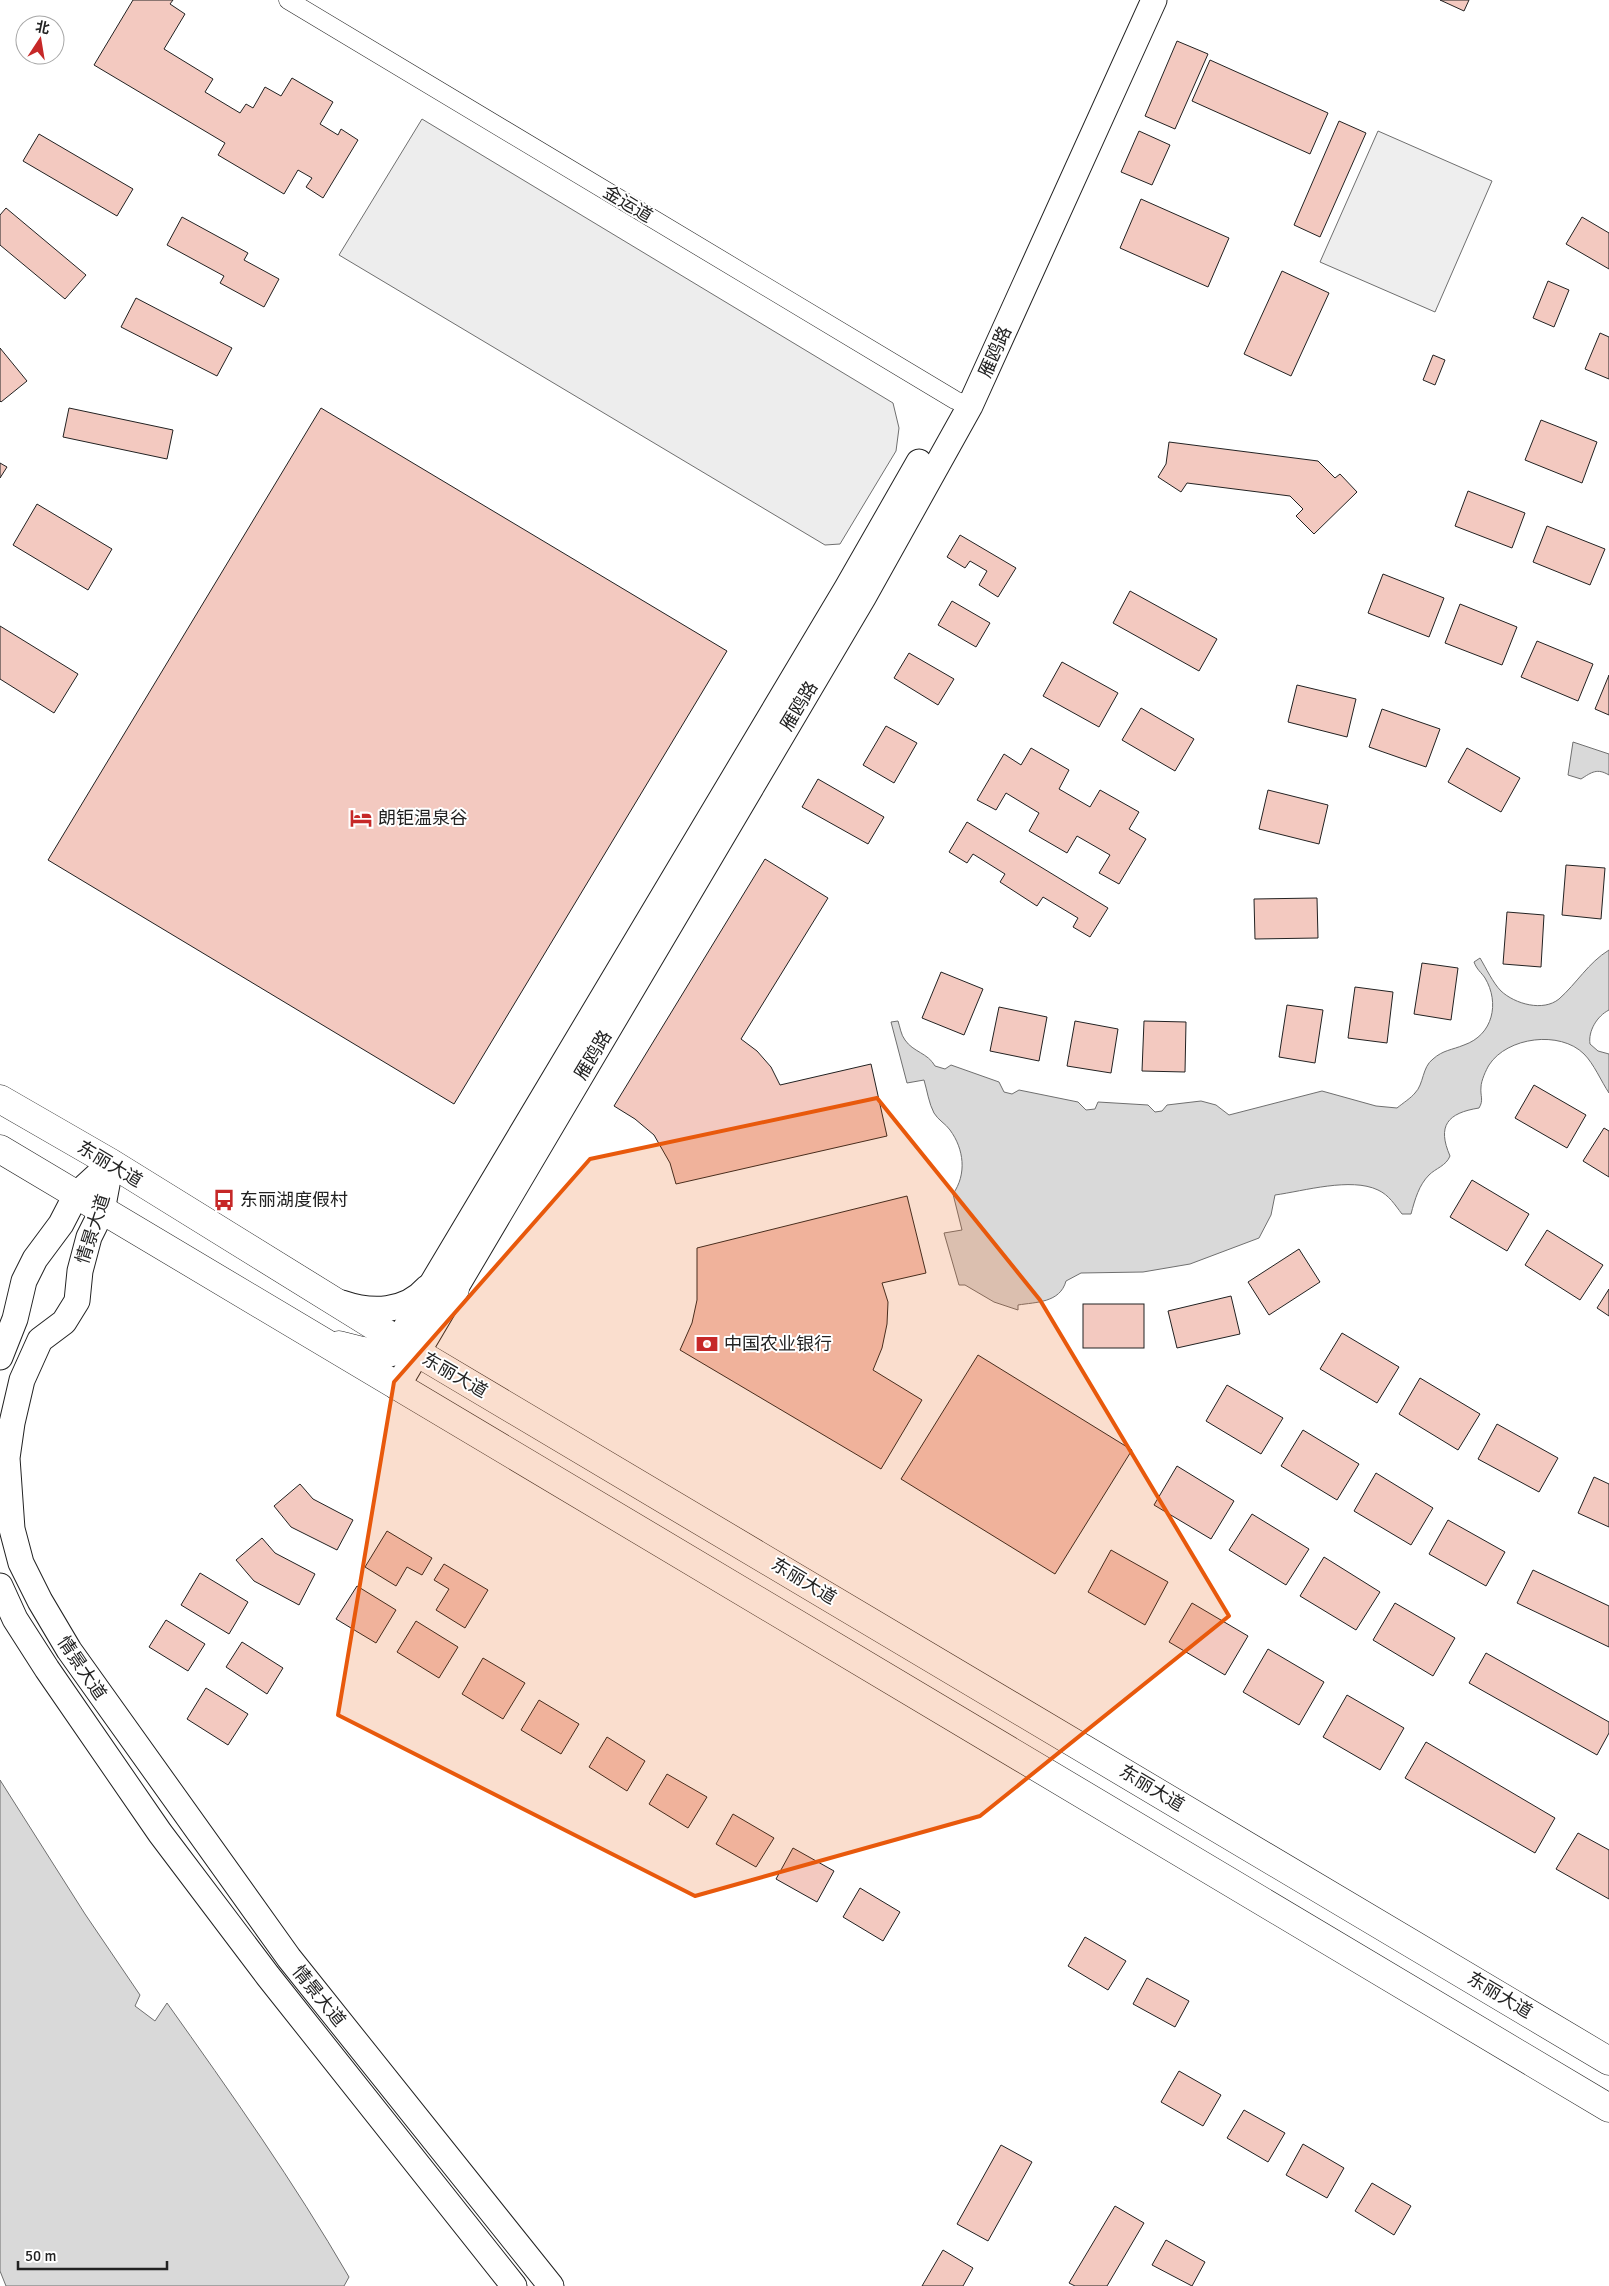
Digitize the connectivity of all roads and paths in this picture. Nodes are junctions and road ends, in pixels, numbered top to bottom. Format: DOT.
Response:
graph roads {
  1 [pos="288,0"];
  2 [pos="1140,0"];
  3 [pos="1154,0"];
  4 [pos="962,403"];
  5 [pos="0,1099"];
  6 [pos="0,1149"];
  7 [pos="110,1163"];
  8 [pos="76,1195"];
  9 [pos="102,1211"];
  10 [pos="445,1283"];
  11 [pos="334,1301"];
  12 [pos="314,1337"];
  13 [pos="403,1348"];
  14 [pos="0,1357"];
  15 [pos="388,1381"];
  16 [pos="0,1586"];
  17 [pos="54,1625"];
  18 [pos="29,1640"];
  19 [pos="215,1855"];
  20 [pos="192,1875"];
  21 [pos="1609,2061"];
  22 [pos="1609,2108"];
  23 [pos="431,2136"];
  24 [pos="408,2153"];
  25 [pos="514,2286"];
  26 [pos="551,2286"];
  1 -- 4 [label="street, 金运道"];
  2 -- 4 [label="street, 雁鸥路"];
  3 -- 4 [label="street, 雁鸥路"];
  4 -- 10 [label="street, 雁鸥路"];
  5 -- 7 [label="highway, 东丽大道"];
  6 -- 8 [label="highway"];
  7 -- 8 [label="street, 情景大道"];
  7 -- 9 [label="street, 情景大道"];
  7 -- 11 [label="highway, 东丽大道"];
  8 -- 9 [label="highway"];
  8 -- 14 [label="street, 情景大道"];
  9 -- 12 [label="highway"];
  9 -- 17 [label="street, 情景大道"];
  10 -- 11 [label="street, 雁鸥路"];
  10 -- 13 [label="highway"];
  11 -- 13 [label="highway, 东丽大道"];
  12 -- 13 [label="highway"];
  12 -- 15 [label="highway"];
  13 -- 15 [label="street"];
  13 -- 21 [label="highway, 东丽大道"];
  15 -- 22 [label="highway"];
  16 -- 18 [label="street, 情景大道"];
  17 -- 18 [label="street"];
  17 -- 19 [label="street, 情景大道"];
  18 -- 20 [label="street, 情景大道"];
  19 -- 20 [label="street"];
  19 -- 23 [label="street, 情景大道"];
  20 -- 24 [label="street, 情景大道"];
  23 -- 24 [label="street"];
  23 -- 26 [label="street, 情景大道"];
  24 -- 25 [label="street, 情景大道"];
}
